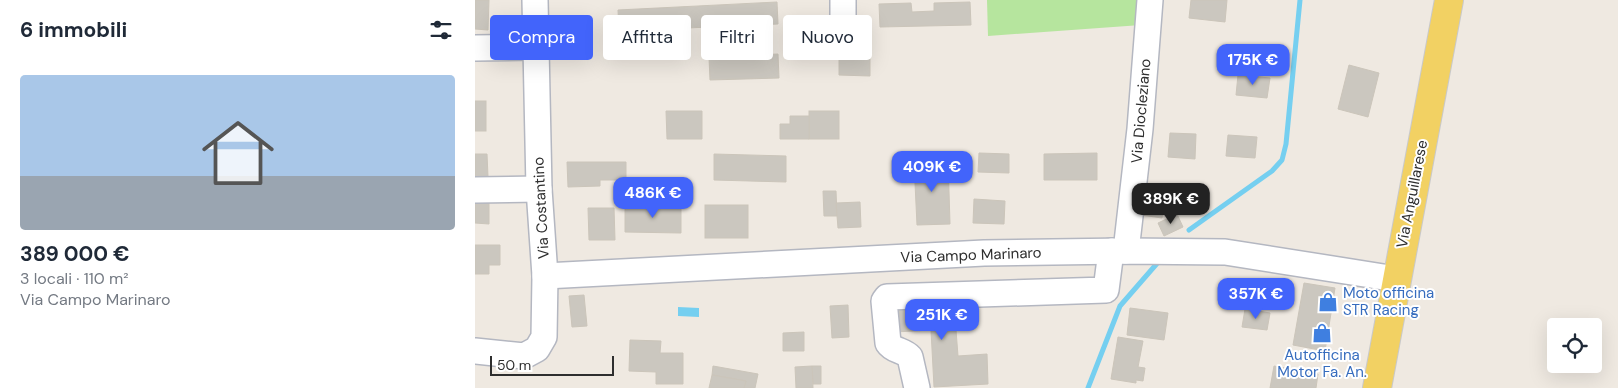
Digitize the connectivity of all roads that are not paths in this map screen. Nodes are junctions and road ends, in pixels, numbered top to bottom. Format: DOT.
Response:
graph roads {
  1 [pos="535,0"];
  2 [pos="843,0"];
  3 [pos="1150,0"];
  4 [pos="1437,0"];
  5 [pos="1449,0"];
  6 [pos="535,15"];
  7 [pos="843,15"];
  8 [pos="475,48"];
  9 [pos="490,48"];
  10 [pos="535,60"];
  11 [pos="539,189"];
  12 [pos="475,190"];
  13 [pos="1118,251"];
  14 [pos="545,276"];
  15 [pos="1391,278"];
  16 [pos="475,351"];
  17 [pos="917,388"];
  18 [pos="1365,388"];
  19 [pos="1377,388"];
  1 -- 6 [label="street, Via Costantino"];
  2 -- 7 [label="street"];
  3 -- 13 [label="street, Via Diocleziano"];
  4 -- 15 [label="street"];
  5 -- 15 [label="main road, Via Anguillarese"];
  8 -- 9 [label="street"];
  10 -- 11 [label="street, Via Costantino"];
  11 -- 12 [label="street"];
  11 -- 14 [label="street, Via Costantino"];
  13 -- 14 [label="street, Via Campo Marinaro"];
  13 -- 15 [label="street, Via Campo Marinaro"];
  13 -- 17 [label="street, Via Diocleziano"];
  14 -- 16 [label="street, Via Costantino"];
  15 -- 18 [label="street"];
  15 -- 19 [label="main road, Via Anguillarese"];
}
